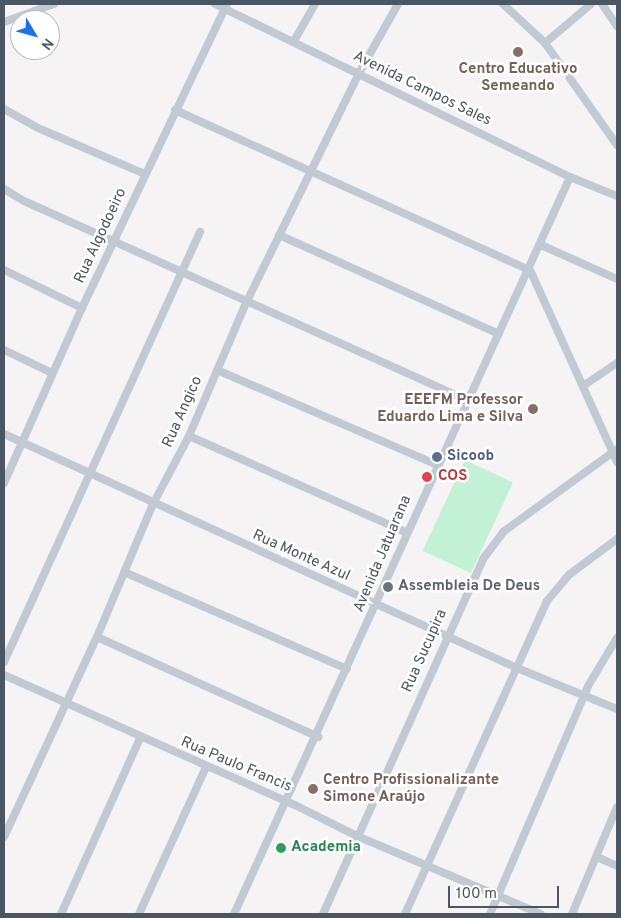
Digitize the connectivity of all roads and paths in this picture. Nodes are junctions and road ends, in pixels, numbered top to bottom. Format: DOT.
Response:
graph roads {
  1 [pos="54,4"];
  2 [pos="215,4"];
  3 [pos="315,4"];
  4 [pos="398,4"];
  5 [pos="503,4"];
  6 [pos="591,4"];
  7 [pos="602,4"];
  8 [pos="226,6"];
  9 [pos="4,22"];
  10 [pos="617,26"];
  11 [pos="294,41"];
  12 [pos="545,43"];
  13 [pos="359,73"];
  14 [pos="4,109"];
  15 [pos="175,110"];
  16 [pos="617,145"];
  17 [pos="310,170"];
  18 [pos="145,174"];
  19 [pos="570,177"];
  20 [pos="4,189"];
  21 [pos="617,196"];
  22 [pos="200,231"];
  23 [pos="279,235"];
  24 [pos="114,241"];
  25 [pos="541,245"];
  26 [pos="4,270"];
  27 [pos="530,270"];
  28 [pos="181,273"];
  29 [pos="617,279"];
  30 [pos="247,301"];
  31 [pos="82,308"];
  32 [pos="498,334"];
  33 [pos="4,350"];
  34 [pos="617,363"];
  35 [pos="217,370"];
  36 [pos="52,373"];
  37 [pos="583,386"];
  38 [pos="467,400"];
  39 [pos="4,434"];
  40 [pos="189,436"];
  41 [pos="22,442"];
  42 [pos="615,451"];
  43 [pos="617,462"];
  44 [pos="438,465"];
  45 [pos="89,472"];
  46 [pos="4,482"];
  47 [pos="153,504"];
  48 [pos="406,532"];
  49 [pos="617,539"];
  50 [pos="124,572"];
  51 [pos="376,605"];
  52 [pos="447,636"];
  53 [pos="97,637"];
  54 [pos="617,638"];
  55 [pos="4,662"];
  56 [pos="517,668"];
  57 [pos="347,669"];
  58 [pos="4,675"];
  59 [pos="585,695"];
  60 [pos="65,703"];
  61 [pos="617,709"];
  62 [pos="318,737"];
  63 [pos="140,738"];
  64 [pos="206,767"];
  65 [pos="286,801"];
  66 [pos="617,807"];
  67 [pos="4,836"];
  68 [pos="358,836"];
  69 [pos="597,857"];
  70 [pos="425,865"];
  71 [pos="617,866"];
  72 [pos="498,895"];
  73 [pos="61,914"];
  74 [pos="139,914"];
  75 [pos="234,914"];
  76 [pos="323,914"];
  77 [pos="405,914"];
  78 [pos="490,914"];
  79 [pos="541,914"];
  80 [pos="572,914"];
  1 -- 9 [label="street"];
  2 -- 8 [label="street, Avenida Campos Sales"];
  3 -- 11 [label="street"];
  4 -- 13 [label="street, Rua Angico"];
  5 -- 12 [label="street"];
  6 -- 12 [label="street"];
  7 -- 10 [label="street"];
  8 -- 11 [label="street, Avenida Campos Sales"];
  8 -- 15 [label="street, Rua Algodoeiro"];
  11 -- 13 [label="street, Avenida Campos Sales"];
  12 -- 16 [label="street"];
  13 -- 17 [label="street, Rua Angico"];
  13 -- 19 [label="street, Avenida Campos Sales"];
  14 -- 18 [label="street"];
  15 -- 17 [label="street"];
  15 -- 18 [label="street, Rua Algodoeiro"];
  17 -- 23 [label="street, Rua Angico"];
  17 -- 27 [label="street"];
  18 -- 24 [label="street, Rua Algodoeiro"];
  19 -- 21 [label="street, Avenida Campos Sales"];
  19 -- 25 [label="street, Avenida Jatuarana"];
  20 -- 24 [label="street"];
  22 -- 28 [label="street"];
  23 -- 30 [label="street, Rua Angico"];
  23 -- 32 [label="street"];
  24 -- 28 [label="street"];
  24 -- 31 [label="street, Rua Algodoeiro"];
  25 -- 27 [label="street, Avenida Jatuarana"];
  25 -- 29 [label="street"];
  26 -- 31 [label="street"];
  27 -- 32 [label="street, Avenida Jatuarana"];
  27 -- 37 [label="street"];
  28 -- 30 [label="street"];
  28 -- 45 [label="street"];
  30 -- 35 [label="street, Rua Angico"];
  30 -- 38 [label="street"];
  31 -- 36 [label="street, Rua Algodoeiro"];
  32 -- 38 [label="street, Avenida Jatuarana"];
  33 -- 36 [label="street"];
  34 -- 37 [label="street"];
  35 -- 40 [label="street, Rua Angico"];
  35 -- 44 [label="street"];
  36 -- 41 [label="street, Rua Algodoeiro"];
  37 -- 42 [label="street"];
  38 -- 44 [label="street, Avenida Jatuarana"];
  39 -- 41 [label="street, Rua Monte Azul"];
  40 -- 47 [label="street, Rua Angico"];
  40 -- 48 [label="street"];
  41 -- 45 [label="street, Rua Monte Azul"];
  41 -- 46 [label="street, Rua Algodoeiro"];
  42 -- 43 [label="street"];
  42 -- 52 [label="street, Rua Sucupira"];
  44 -- 48 [label="street, Avenida Jatuarana"];
  45 -- 47 [label="street, Rua Monte Azul"];
  45 -- 55 [label="street"];
  47 -- 50 [label="street, Rua Angico"];
  47 -- 51 [label="street, Rua Monte Azul"];
  48 -- 51 [label="street, Avenida Jatuarana"];
  49 -- 56 [label="street"];
  50 -- 53 [label="street, Rua Angico"];
  50 -- 57 [label="street"];
  51 -- 52 [label="street, Rua Monte Azul"];
  51 -- 57 [label="street, Avenida Jatuarana"];
  52 -- 56 [label="street, Rua Monte Azul"];
  52 -- 68 [label="street, Rua Sucupira"];
  53 -- 60 [label="street, Rua Angico"];
  53 -- 62 [label="street"];
  54 -- 59 [label="street"];
  56 -- 59 [label="street, Rua Monte Azul"];
  56 -- 70 [label="street"];
  57 -- 62 [label="street, Avenida Jatuarana"];
  58 -- 60 [label="street, Rua Paulo Francis"];
  59 -- 61 [label="street, Rua Monte Azul"];
  59 -- 72 [label="street"];
  60 -- 63 [label="street, Rua Paulo Francis"];
  60 -- 67 [label="street, Rua Angico"];
  62 -- 65 [label="street, Avenida Jatuarana"];
  63 -- 64 [label="street, Rua Paulo Francis"];
  63 -- 73 [label="street"];
  64 -- 65 [label="street, Rua Paulo Francis"];
  64 -- 74 [label="street"];
  65 -- 68 [label="street, Rua Paulo Francis"];
  65 -- 75 [label="street, Avenida Jatuarana"];
  66 -- 69 [label="street"];
  68 -- 70 [label="street, Rua Paulo Francis"];
  68 -- 76 [label="street, Rua Sucupira"];
  69 -- 71 [label="street"];
  69 -- 80 [label="street"];
  70 -- 72 [label="street, Rua Paulo Francis"];
  70 -- 77 [label="street"];
  72 -- 78 [label="street"];
  72 -- 79 [label="street, Rua Paulo Francis"];
}
